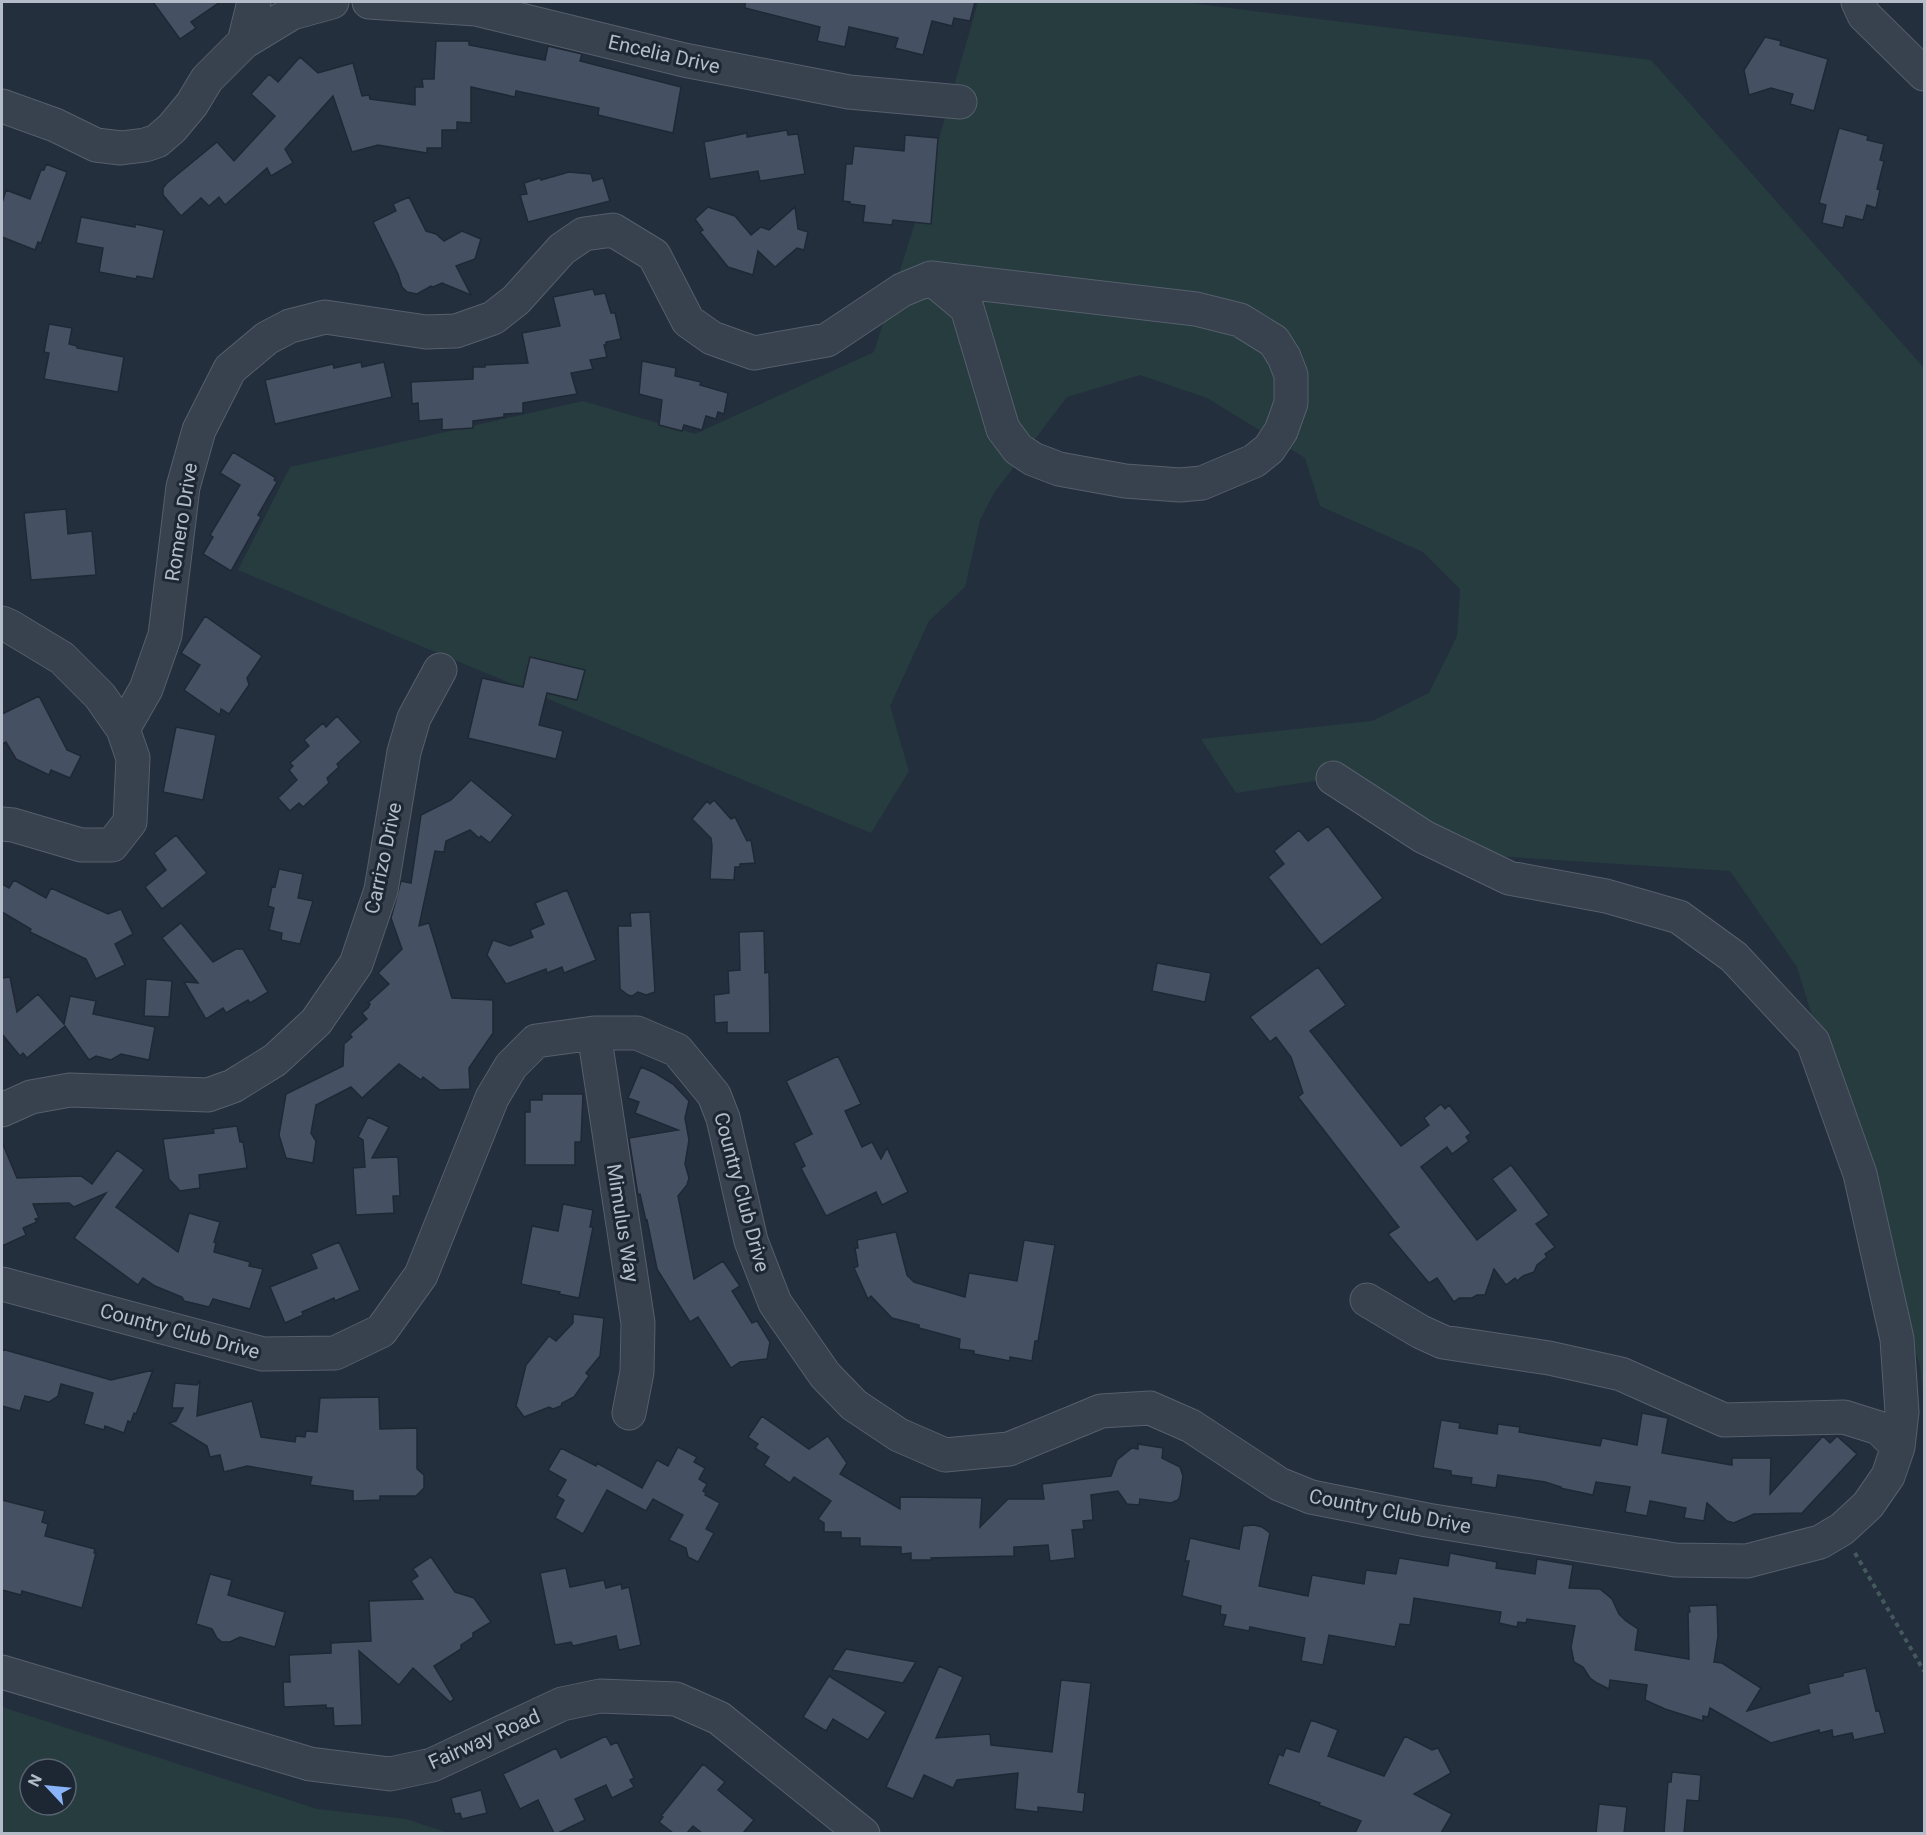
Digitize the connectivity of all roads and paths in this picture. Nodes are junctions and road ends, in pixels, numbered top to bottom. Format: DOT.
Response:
graph roads {
  1 [pos="254,2"];
  2 [pos="332,2"];
  3 [pos="369,2"];
  4 [pos="1858,2"];
  5 [pos="244,42"];
  6 [pos="1924,74"];
  7 [pos="960,102"];
  8 [pos="2,106"];
  9 [pos="917,284"];
  10 [pos="2,623"];
  11 [pos="440,670"];
  12 [pos="123,729"];
  13 [pos="1333,778"];
  14 [pos="2,824"];
  15 [pos="594,1033"];
  16 [pos="2,1110"];
  17 [pos="2,1284"];
  18 [pos="1367,1300"];
  19 [pos="628,1413"];
  20 [pos="1898,1447"];
  21 [pos="1842,1529"];
  22 [pos="1924,1671"];
  23 [pos="2,1672"];
  24 [pos="863,1833"];
  1 -- 5 [label="street"];
  2 -- 5 [label="street"];
  3 -- 7 [label="street, Encelia Drive"];
  4 -- 6 [label="street"];
  5 -- 8 [label="street"];
  9 -- 9 [label="street"];
  9 -- 12 [label="street, Romero Drive"];
  10 -- 12 [label="street"];
  11 -- 16 [label="street, Carrizo Drive"];
  12 -- 14 [label="street"];
  13 -- 20 [label="street, Country Club Drive"];
  15 -- 17 [label="street, Country Club Drive"];
  15 -- 19 [label="street, Mimulus Way"];
  15 -- 21 [label="street, Country Club Drive"];
  18 -- 20 [label="street"];
  20 -- 21 [label="street, Country Club Drive"];
  21 -- 22 [label="path"];
  23 -- 24 [label="street, Fairway Road"];
}
